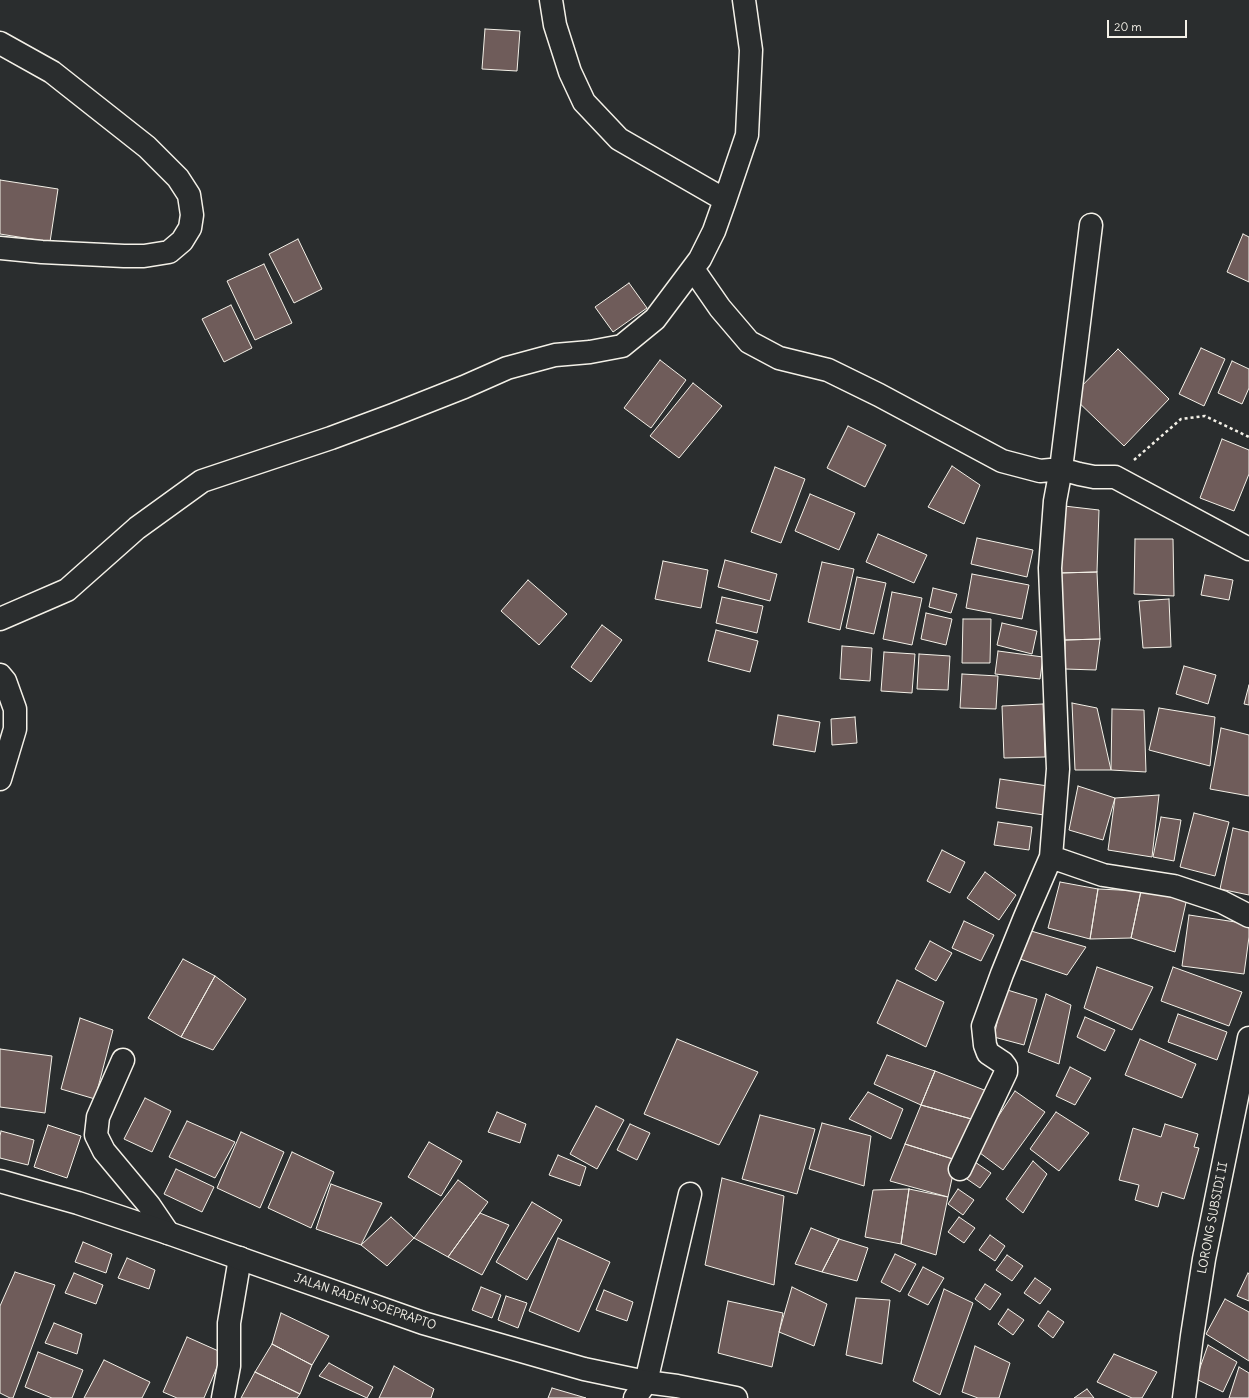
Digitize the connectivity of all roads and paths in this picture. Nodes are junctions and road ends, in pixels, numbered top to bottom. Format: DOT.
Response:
graph roads {
  1 [pos="552,0"];
  2 [pos="744,0"];
  3 [pos="0,43"];
  4 [pos="725,200"];
  5 [pos="1091,225"];
  6 [pos="0,248"];
  7 [pos="693,269"];
  8 [pos="1249,436"];
  9 [pos="1061,469"];
  10 [pos="1115,478"];
  11 [pos="1249,550"];
  12 [pos="0,619"];
  13 [pos="0,675"];
  14 [pos="0,779"];
  15 [pos="1051,857"];
  16 [pos="1249,916"];
  17 [pos="1249,1038"];
  18 [pos="123,1060"];
  19 [pos="960,1169"];
  20 [pos="0,1180"];
  21 [pos="690,1194"];
  22 [pos="168,1233"];
  23 [pos="240,1258"];
  24 [pos="640,1390"];
  25 [pos="223,1398"];
  26 [pos="736,1398"];
  27 [pos="1184,1398"];
  1 -- 4 [label="main road"];
  2 -- 4 [label="main road"];
  3 -- 6 [label="main road"];
  4 -- 7 [label="main road"];
  5 -- 9 [label="main road"];
  7 -- 9 [label="main road"];
  7 -- 12 [label="main road"];
  8 -- 10 [label="path"];
  9 -- 10 [label="main road"];
  9 -- 15 [label="main road"];
  10 -- 11 [label="main road"];
  13 -- 14 [label="main road"];
  15 -- 16 [label="main road"];
  15 -- 19 [label="main road"];
  17 -- 27 [label="main road, LORONG SUBSIDI II"];
  18 -- 22 [label="main road"];
  20 -- 22 [label="main road, JALAN RADEN SOEPRAPTO"];
  21 -- 24 [label="main road"];
  22 -- 23 [label="main road, JALAN RADEN SOEPRAPTO"];
  23 -- 24 [label="main road, JALAN RADEN SOEPRAPTO"];
  23 -- 25 [label="main road"];
  24 -- 26 [label="main road, JALAN RADEN SOEPRAPTO"];
}
